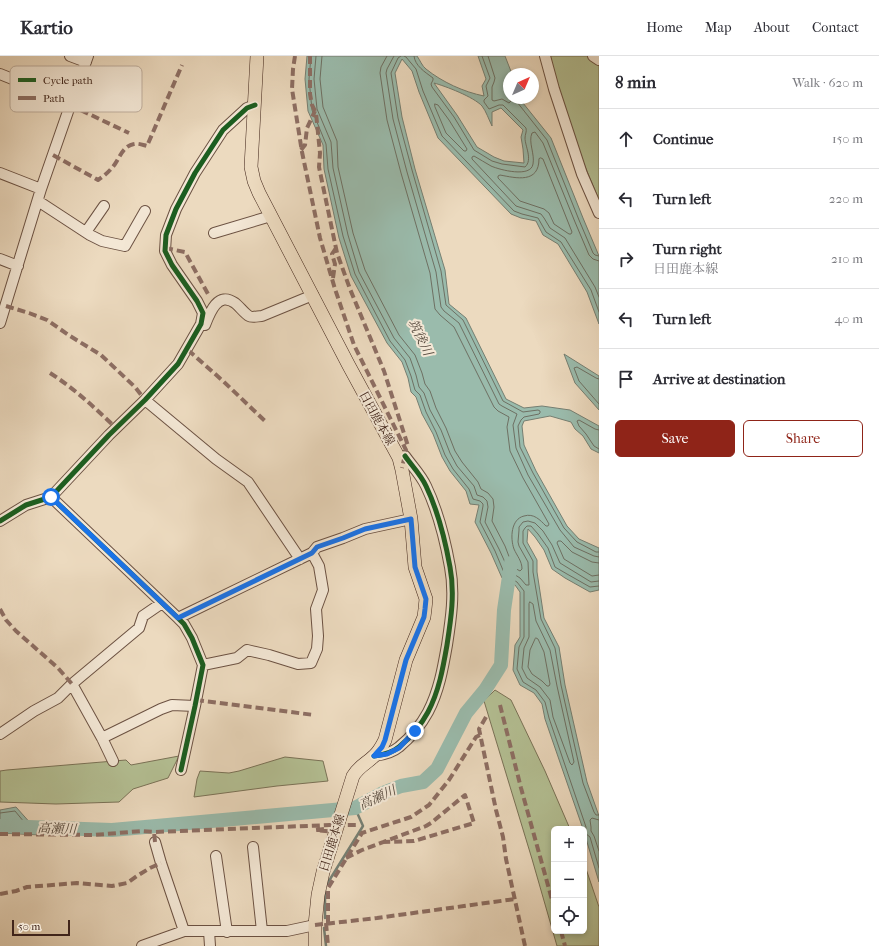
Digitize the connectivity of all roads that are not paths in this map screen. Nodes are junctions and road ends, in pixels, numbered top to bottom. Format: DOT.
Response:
graph roads {
  1 [pos="70,56"];
  2 [pos="257,56"];
  3 [pos="545,56"];
  4 [pos="593,56"];
  5 [pos="87,59"];
  6 [pos="599,60"];
  7 [pos="0,74"];
  8 [pos="10,78"];
  9 [pos="255,105"];
  10 [pos="68,112"];
  11 [pos="0,172"];
  12 [pos="41,189"];
  13 [pos="38,201"];
  14 [pos="104,206"];
  15 [pos="145,211"];
  16 [pos="599,213"];
  17 [pos="271,216"];
  18 [pos="86,232"];
  19 [pos="214,233"];
  20 [pos="0,259"];
  21 [pos="18,266"];
  22 [pos="313,296"];
  23 [pos="3,305"];
  24 [pos="0,322"];
  25 [pos="183,355"];
  26 [pos="145,400"];
  27 [pos="405,456"];
  28 [pos="51,497"];
  29 [pos="411,519"];
  30 [pos="0,521"];
  31 [pos="312,553"];
  32 [pos="300,558"];
  33 [pos="162,603"];
  34 [pos="178,618"];
  35 [pos="203,664"];
  36 [pos="72,684"];
  37 [pos="195,706"];
  38 [pos="0,734"];
  39 [pos="102,738"];
  40 [pos="374,756"];
  41 [pos="113,761"];
  42 [pos="181,770"];
  43 [pos="155,842"];
  44 [pos="253,847"];
  45 [pos="216,856"];
  46 [pos="315,924"];
  47 [pos="208,931"];
  48 [pos="262,931"];
  49 [pos="184,932"];
  50 [pos="227,932"];
  51 [pos="142,946"];
  52 [pos="210,946"];
  53 [pos="315,946"];
  1 -- 5 [label="street"];
  2 -- 9 [label="main road, 日田鹿本線"];
  3 -- 16 [label="street"];
  4 -- 6 [label="street"];
  7 -- 8 [label="street"];
  9 -- 17 [label="main road, 日田鹿本線"];
  9 -- 25 [label="street"];
  10 -- 12 [label="street"];
  11 -- 12 [label="street"];
  12 -- 13 [label="street"];
  13 -- 18 [label="street"];
  13 -- 21 [label="street"];
  14 -- 18 [label="street"];
  15 -- 18 [label="street"];
  17 -- 19 [label="street"];
  17 -- 22 [label="main road, 日田鹿本線"];
  20 -- 21 [label="street"];
  21 -- 23 [label="street"];
  22 -- 25 [label="street"];
  22 -- 29 [label="main road, 日田鹿本線"];
  23 -- 24 [label="street"];
  25 -- 26 [label="street"];
  26 -- 28 [label="street"];
  26 -- 32 [label="street"];
  27 -- 40 [label="street"];
  28 -- 30 [label="street"];
  28 -- 33 [label="street"];
  29 -- 31 [label="street"];
  29 -- 40 [label="main road, 日田鹿本線"];
  31 -- 32 [label="street"];
  31 -- 35 [label="street"];
  32 -- 34 [label="street"];
  33 -- 34 [label="street"];
  33 -- 36 [label="street"];
  34 -- 35 [label="street"];
  35 -- 37 [label="street"];
  36 -- 38 [label="street"];
  36 -- 39 [label="street"];
  37 -- 39 [label="street"];
  37 -- 42 [label="street"];
  39 -- 41 [label="street"];
  40 -- 46 [label="main road, 日田鹿本線"];
  43 -- 49 [label="street"];
  44 -- 48 [label="street"];
  45 -- 50 [label="street"];
  46 -- 48 [label="street"];
  46 -- 53 [label="main road, 日田鹿本線"];
  47 -- 49 [label="street"];
  47 -- 50 [label="street"];
  47 -- 52 [label="street"];
  48 -- 50 [label="street"];
  49 -- 51 [label="street"];
}
